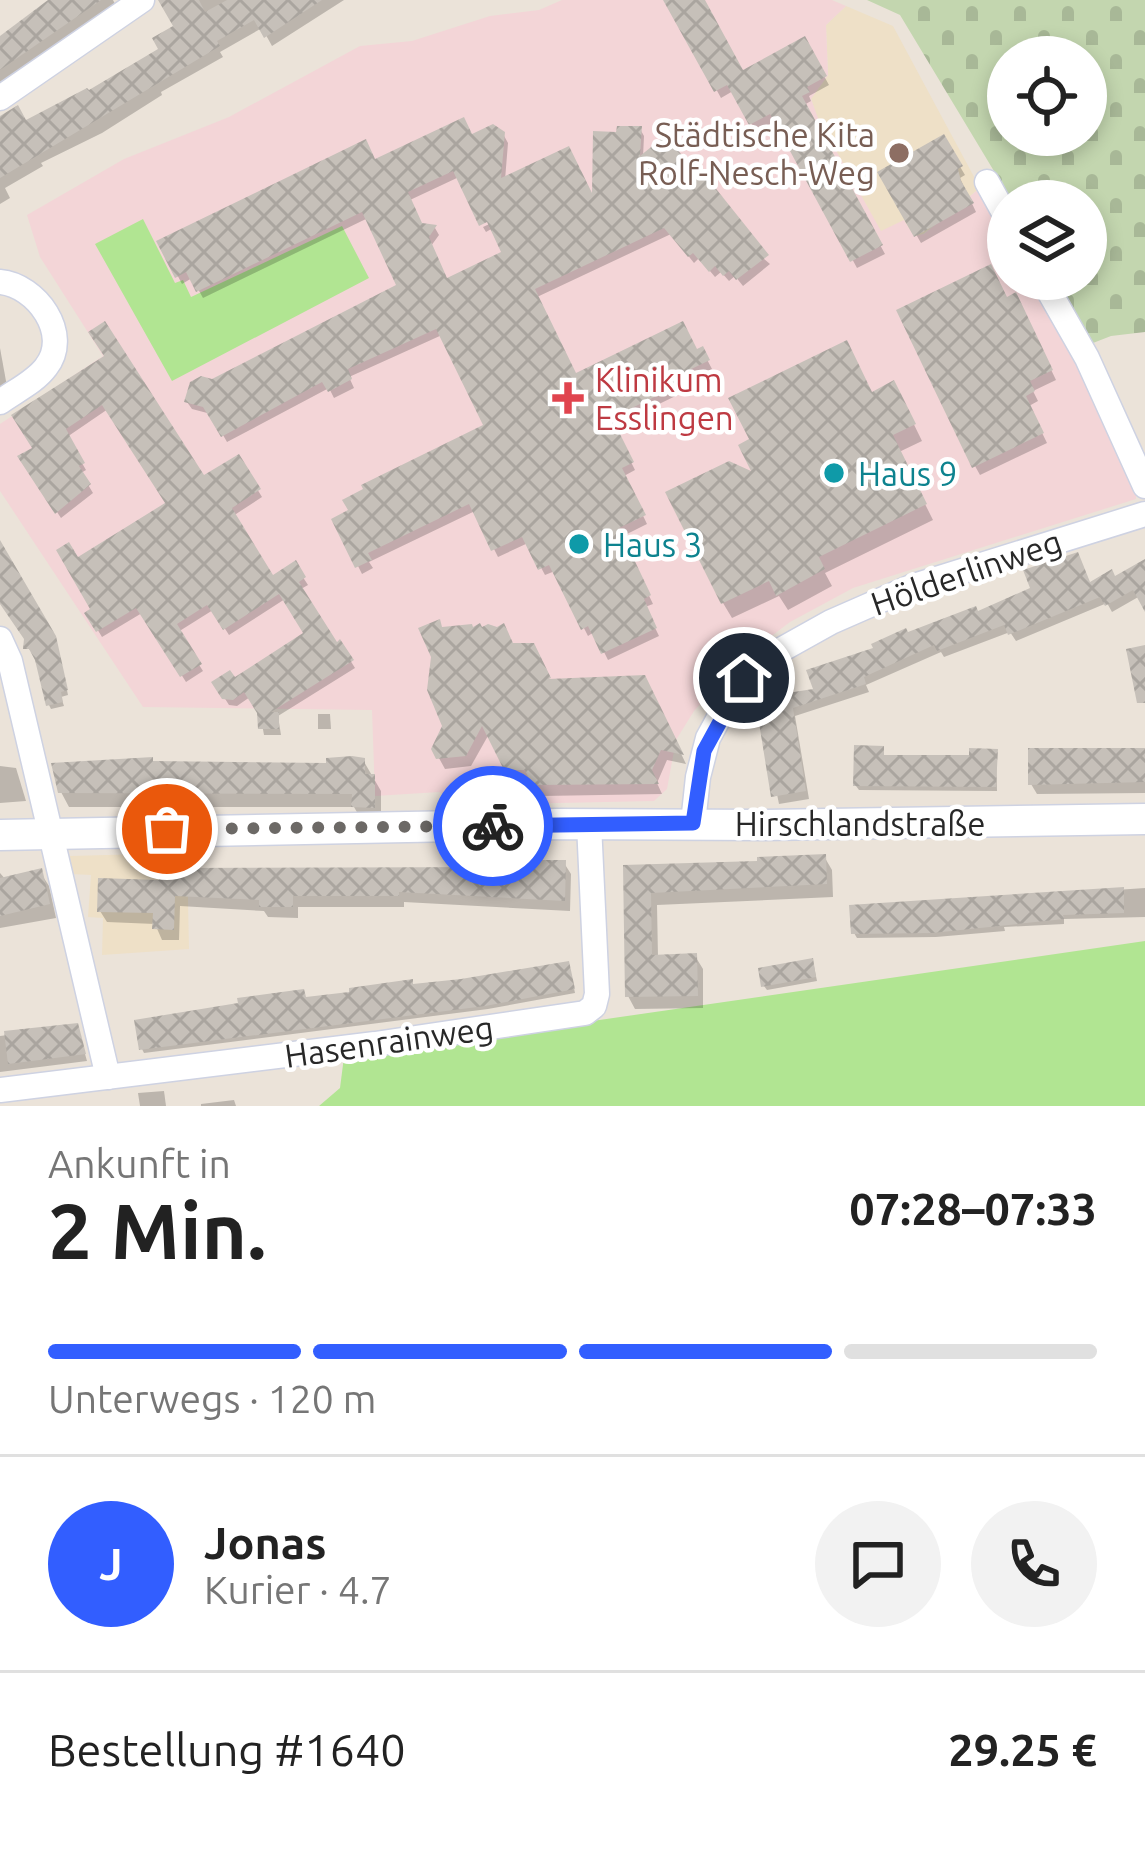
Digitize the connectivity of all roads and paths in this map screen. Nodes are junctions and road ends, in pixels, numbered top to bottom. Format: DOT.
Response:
graph roads {
  1 [pos="142,0"];
  2 [pos="0,98"];
  3 [pos="0,282"];
  4 [pos="1054,300"];
  5 [pos="0,401"];
  6 [pos="1145,486"];
  7 [pos="1145,514"];
  8 [pos="0,639"];
  9 [pos="1145,819"];
  10 [pos="693,823"];
  11 [pos="589,824"];
  12 [pos="50,831"];
  13 [pos="0,835"];
  14 [pos="108,1077"];
  15 [pos="0,1090"];
  1 -- 2 [label="street"];
  3 -- 5 [label="street"];
  4 -- 6 [label="street"];
  7 -- 10 [label="street, Hölderlinweg"];
  8 -- 12 [label="street"];
  9 -- 10 [label="street, Hirschlandstraße"];
  10 -- 11 [label="street, Hirschlandstraße"];
  11 -- 12 [label="street, Hirschlandstraße"];
  11 -- 14 [label="street, Hasenrainweg"];
  12 -- 13 [label="street, Hirschlandstraße"];
  12 -- 14 [label="street"];
  14 -- 15 [label="street, Hasenrainweg"];
}
